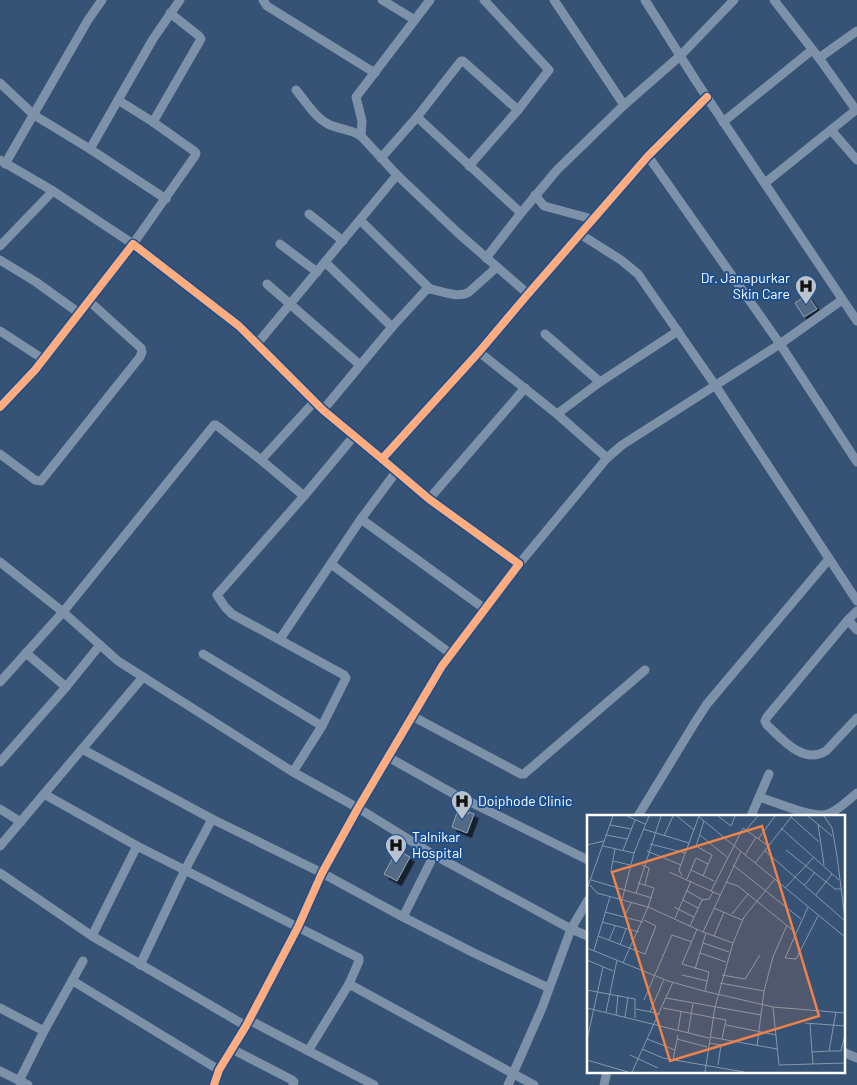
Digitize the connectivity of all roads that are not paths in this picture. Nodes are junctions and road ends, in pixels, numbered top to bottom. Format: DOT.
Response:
graph roads {
  1 [pos="102,0"];
  2 [pos="180,0"];
  3 [pos="263,0"];
  4 [pos="382,0"];
  5 [pos="430,0"];
  6 [pos="484,0"];
  7 [pos="554,0"];
  8 [pos="645,0"];
  9 [pos="734,0"];
  10 [pos="774,0"];
  11 [pos="170,13"];
  12 [pos="415,20"];
  13 [pos="857,31"];
  14 [pos="812,50"];
  15 [pos="680,56"];
  16 [pos="819,58"];
  17 [pos="375,73"];
  18 [pos="0,83"];
  19 [pos="296,90"];
  20 [pos="707,97"];
  21 [pos="118,100"];
  22 [pos="624,105"];
  23 [pos="856,109"];
  24 [pos="518,110"];
  25 [pos="34,115"];
  26 [pos="417,117"];
  27 [pos="153,122"];
  28 [pos="723,122"];
  29 [pos="831,130"];
  30 [pos="361,136"];
  31 [pos="90,149"];
  32 [pos="648,156"];
  33 [pos="381,158"];
  34 [pos="857,160"];
  35 [pos="2,162"];
  36 [pos="469,166"];
  37 [pos="397,175"];
  38 [pos="765,183"];
  39 [pos="53,191"];
  40 [pos="536,195"];
  41 [pos="166,199"];
  42 [pos="310,214"];
  43 [pos="521,214"];
  44 [pos="592,219"];
  45 [pos="360,220"];
  46 [pos="580,234"];
  47 [pos="343,241"];
  48 [pos="133,244"];
  49 [pos="280,244"];
  50 [pos="0,246"];
  51 [pos="486,258"];
  52 [pos="0,260"];
  53 [pos="325,262"];
  54 [pos="497,267"];
  55 [pos="316,272"];
  56 [pos="267,284"];
  57 [pos="430,289"];
  58 [pos="528,294"];
  59 [pos="842,300"];
  60 [pos="88,301"];
  61 [pos="290,305"];
  62 [pos="79,313"];
  63 [pos="857,321"];
  64 [pos="392,327"];
  65 [pos="0,331"];
  66 [pos="678,331"];
  67 [pos="545,334"];
  68 [pos="257,344"];
  69 [pos="780,344"];
  70 [pos="479,352"];
  71 [pos="43,359"];
  72 [pos="360,365"];
  73 [pos="600,382"];
  74 [pos="715,385"];
  75 [pos="525,388"];
  76 [pos="314,402"];
  77 [pos="0,407"];
  78 [pos="323,410"];
  79 [pos="557,414"];
  80 [pos="354,436"];
  81 [pos="0,454"];
  82 [pos="607,458"];
  83 [pos="382,459"];
  84 [pos="261,460"];
  85 [pos="857,462"];
  86 [pos="396,472"];
  87 [pos="304,496"];
  88 [pos="429,499"];
  89 [pos="361,519"];
  90 [pos="829,559"];
  91 [pos="0,562"];
  92 [pos="331,564"];
  93 [pos="519,564"];
  94 [pos="857,601"];
  95 [pos="485,609"];
  96 [pos="857,611"];
  97 [pos="63,612"];
  98 [pos="848,620"];
  99 [pos="857,630"];
  100 [pos="280,639"];
  101 [pos="100,645"];
  102 [pos="26,653"];
  103 [pos="202,654"];
  104 [pos="451,654"];
  105 [pos="644,670"];
  106 [pos="143,677"];
  107 [pos="0,682"];
  108 [pos="66,687"];
  109 [pos="412,716"];
  110 [pos="857,718"];
  111 [pos="322,726"];
  112 [pos="82,749"];
  113 [pos="388,758"];
  114 [pos="0,762"];
  115 [pos="293,772"];
  116 [pos="769,774"];
  117 [pos="857,792"];
  118 [pos="44,794"];
  119 [pos="759,797"];
  120 [pos="358,808"];
  121 [pos="0,809"];
  122 [pos="639,815"];
  123 [pos="751,815"];
  124 [pos="212,819"];
  125 [pos="21,822"];
  126 [pos="0,846"];
  127 [pos="137,846"];
  128 [pos="434,856"];
  129 [pos="587,860"];
  130 [pos="185,870"];
  131 [pos="0,873"];
  132 [pos="322,873"];
  133 [pos="587,902"];
  134 [pos="404,917"];
  135 [pos="298,927"];
  136 [pos="571,929"];
  137 [pos="92,936"];
  138 [pos="587,936"];
  139 [pos="83,961"];
  140 [pos="140,964"];
  141 [pos="73,981"];
  142 [pos="349,984"];
  143 [pos="550,988"];
  144 [pos="0,1008"];
  145 [pos="247,1023"];
  146 [pos="44,1031"];
  147 [pos="232,1049"];
  148 [pos="308,1050"];
  149 [pos="844,1052"];
  150 [pos="857,1058"];
  151 [pos="219,1070"];
  152 [pos="0,1071"];
  153 [pos="607,1072"];
  154 [pos="513,1074"];
  155 [pos="19,1081"];
  156 [pos="28,1085"];
  157 [pos="214,1085"];
  158 [pos="293,1085"];
  159 [pos="374,1085"];
  160 [pos="508,1085"];
  161 [pos="534,1085"];
  162 [pos="604,1085"];
  1 -- 25 [label="street"];
  2 -- 11 [label="street"];
  3 -- 17 [label="street"];
  4 -- 12 [label="street"];
  5 -- 12 [label="street"];
  6 -- 24 [label="street"];
  7 -- 22 [label="street"];
  8 -- 15 [label="street"];
  9 -- 15 [label="street"];
  10 -- 14 [label="street"];
  11 -- 21 [label="street"];
  11 -- 27 [label="street"];
  12 -- 17 [label="street"];
  13 -- 16 [label="street"];
  14 -- 16 [label="street"];
  14 -- 28 [label="street"];
  15 -- 20 [label="street"];
  15 -- 22 [label="street"];
  16 -- 23 [label="street"];
  17 -- 30 [label="street"];
  18 -- 25 [label="street"];
  19 -- 30 [label="street"];
  20 -- 28 [label="street"];
  20 -- 32 [label="street"];
  21 -- 27 [label="street"];
  21 -- 31 [label="street"];
  22 -- 40 [label="street"];
  23 -- 29 [label="street"];
  24 -- 26 [label="street"];
  24 -- 36 [label="street"];
  25 -- 31 [label="street"];
  25 -- 35 [label="street"];
  26 -- 33 [label="street"];
  26 -- 36 [label="street"];
  27 -- 41 [label="street"];
  28 -- 38 [label="street"];
  29 -- 34 [label="street"];
  29 -- 38 [label="street"];
  30 -- 33 [label="street"];
  31 -- 41 [label="street"];
  32 -- 44 [label="street"];
  32 -- 69 [label="street"];
  33 -- 37 [label="street"];
  35 -- 39 [label="street"];
  36 -- 43 [label="street"];
  37 -- 45 [label="street"];
  37 -- 51 [label="street"];
  38 -- 59 [label="street"];
  39 -- 48 [label="street"];
  39 -- 50 [label="street"];
  40 -- 43 [label="street"];
  40 -- 44 [label="street"];
  41 -- 48 [label="street"];
  42 -- 47 [label="street"];
  43 -- 51 [label="street"];
  44 -- 46 [label="street"];
  45 -- 47 [label="street"];
  45 -- 57 [label="street"];
  46 -- 58 [label="street"];
  46 -- 66 [label="street"];
  47 -- 53 [label="street"];
  48 -- 60 [label="street"];
  48 -- 68 [label="street"];
  49 -- 55 [label="street"];
  51 -- 54 [label="street"];
  52 -- 62 [label="street"];
  53 -- 55 [label="street"];
  53 -- 64 [label="street"];
  54 -- 57 [label="street"];
  54 -- 58 [label="street"];
  55 -- 61 [label="street"];
  56 -- 61 [label="street"];
  57 -- 64 [label="street"];
  58 -- 70 [label="street"];
  59 -- 63 [label="street"];
  59 -- 69 [label="street"];
  60 -- 62 [label="street"];
  60 -- 81 [label="street"];
  61 -- 68 [label="street"];
  61 -- 72 [label="street"];
  62 -- 71 [label="street"];
  64 -- 72 [label="street"];
  65 -- 71 [label="street"];
  66 -- 73 [label="street"];
  66 -- 74 [label="street"];
  67 -- 73 [label="street"];
  68 -- 76 [label="street"];
  69 -- 74 [label="street"];
  69 -- 85 [label="street"];
  70 -- 75 [label="street"];
  70 -- 83 [label="street"];
  71 -- 77 [label="street"];
  72 -- 78 [label="street"];
  73 -- 79 [label="street"];
  74 -- 82 [label="street"];
  74 -- 90 [label="street"];
  75 -- 79 [label="street"];
  75 -- 88 [label="street"];
  76 -- 78 [label="street"];
  76 -- 84 [label="street"];
  78 -- 80 [label="street"];
  79 -- 82 [label="street"];
  80 -- 83 [label="street"];
  80 -- 87 [label="street"];
  82 -- 93 [label="street"];
  83 -- 86 [label="street"];
  84 -- 87 [label="street"];
  84 -- 97 [label="street"];
  86 -- 88 [label="street"];
  86 -- 89 [label="street"];
  87 -- 100 [label="street"];
  88 -- 93 [label="street"];
  89 -- 92 [label="street"];
  89 -- 95 [label="street"];
  90 -- 94 [label="street"];
  90 -- 122 [label="street"];
  91 -- 97 [label="street"];
  92 -- 100 [label="street"];
  92 -- 104 [label="street"];
  93 -- 95 [label="street"];
  95 -- 104 [label="street"];
  96 -- 98 [label="street"];
  97 -- 101 [label="street"];
  97 -- 102 [label="street"];
  98 -- 99 [label="street"];
  98 -- 110 [label="street"];
  100 -- 111 [label="street"];
  101 -- 106 [label="street"];
  101 -- 108 [label="street"];
  102 -- 107 [label="street"];
  102 -- 108 [label="street"];
  103 -- 111 [label="street"];
  104 -- 109 [label="street"];
  105 -- 109 [label="street"];
  106 -- 112 [label="street"];
  106 -- 115 [label="street"];
  108 -- 114 [label="street"];
  109 -- 113 [label="street"];
  111 -- 115 [label="street"];
  112 -- 118 [label="street"];
  112 -- 124 [label="street"];
  113 -- 120 [label="street"];
  113 -- 129 [label="street"];
  115 -- 120 [label="street"];
  116 -- 119 [label="street"];
  117 -- 119 [label="street"];
  118 -- 125 [label="street"];
  118 -- 127 [label="street"];
  119 -- 123 [label="street"];
  120 -- 128 [label="street"];
  120 -- 132 [label="street"];
  121 -- 125 [label="street"];
  124 -- 130 [label="street"];
  124 -- 132 [label="street"];
  125 -- 126 [label="street"];
  127 -- 130 [label="street"];
  127 -- 137 [label="street"];
  128 -- 134 [label="street"];
  128 -- 136 [label="street"];
  130 -- 135 [label="street"];
  130 -- 140 [label="street"];
  131 -- 137 [label="street"];
  132 -- 134 [label="street"];
  132 -- 135 [label="street"];
  133 -- 136 [label="street"];
  134 -- 143 [label="street"];
  135 -- 142 [label="street"];
  135 -- 145 [label="street"];
  136 -- 138 [label="street"];
  136 -- 143 [label="street"];
  137 -- 140 [label="street"];
  139 -- 141 [label="street"];
  140 -- 145 [label="street"];
  141 -- 146 [label="street"];
  141 -- 151 [label="street"];
  142 -- 148 [label="street"];
  142 -- 154 [label="street"];
  143 -- 154 [label="street"];
  144 -- 146 [label="street"];
  145 -- 147 [label="street"];
  145 -- 148 [label="street"];
  146 -- 155 [label="street"];
  147 -- 151 [label="street"];
  147 -- 158 [label="street"];
  148 -- 159 [label="street"];
  149 -- 150 [label="street"];
  151 -- 157 [label="street"];
  152 -- 155 [label="street"];
  153 -- 162 [label="street"];
  154 -- 160 [label="street"];
  154 -- 161 [label="street"];
  155 -- 156 [label="street"];
}
